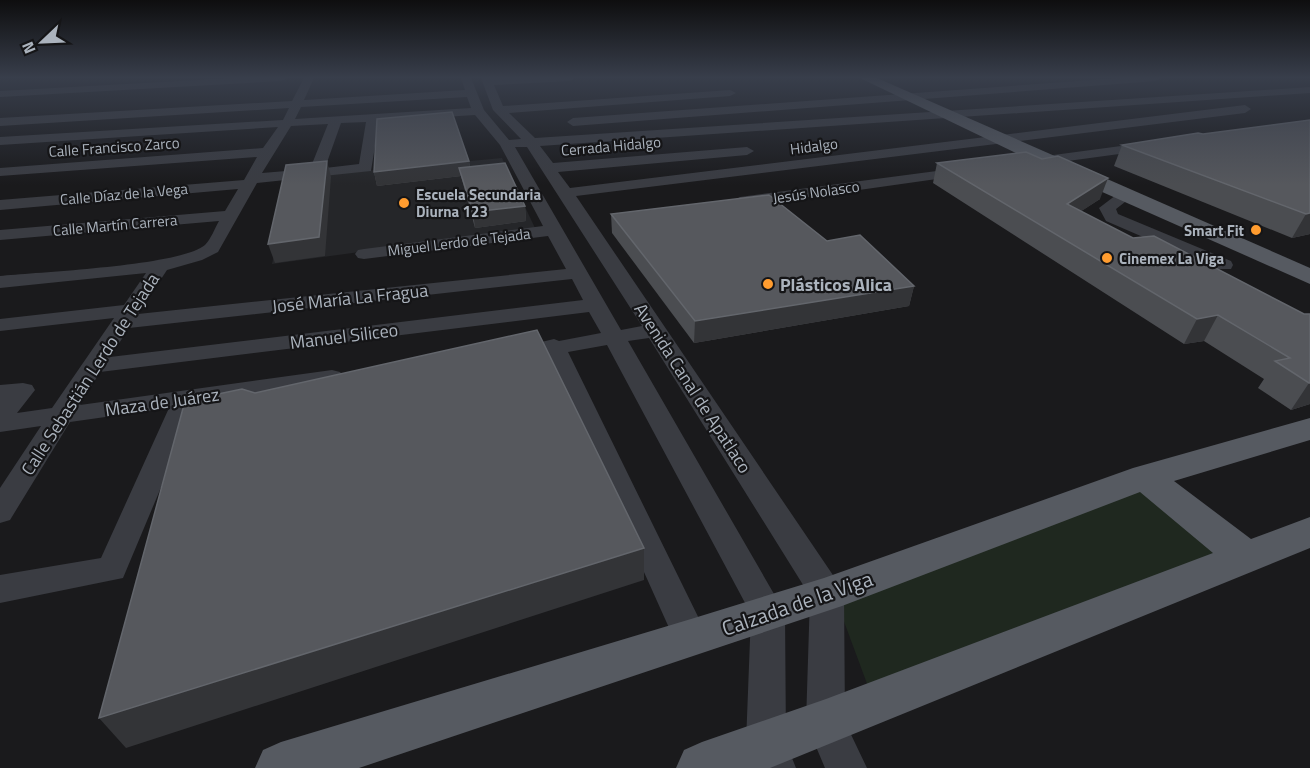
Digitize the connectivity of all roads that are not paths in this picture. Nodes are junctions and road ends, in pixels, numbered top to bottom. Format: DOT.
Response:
graph roads {
  1 [pos="65,114"];
  2 [pos="129,114"];
  3 [pos="291,114"];
  4 [pos="426,114"];
  5 [pos="502,114"];
  6 [pos="653,114"];
  7 [pos="927,114"];
  8 [pos="945,114"];
  9 [pos="1201,114"];
  10 [pos="59,118"];
  11 [pos="373,118"];
  12 [pos="336,120"];
  13 [pos="0,122"];
  14 [pos="287,123"];
  15 [pos="564,123"];
  16 [pos="521,135"];
  17 [pos="31,139"];
  18 [pos="998,139"];
  19 [pos="0,141"];
  20 [pos="1160,145"];
  21 [pos="747,151"];
  22 [pos="267,152"];
  23 [pos="8,158"];
  24 [pos="1045,160"];
  25 [pos="1010,165"];
  26 [pos="549,168"];
  27 [pos="986,168"];
  28 [pos="0,172"];
  29 [pos="316,173"];
  30 [pos="249,182"];
  31 [pos="565,193"];
  32 [pos="1126,195"];
  33 [pos="727,204"];
  34 [pos="0,205"];
  35 [pos="1148,205"];
  36 [pos="231,215"];
  37 [pos="1112,217"];
  38 [pos="554,230"];
  39 [pos="0,235"];
  40 [pos="1150,247"];
  41 [pos="364,254"];
  42 [pos="1224,265"];
  43 [pos="160,266"];
  44 [pos="578,273"];
  45 [pos="1310,277"];
  46 [pos="0,282"];
  47 [pos="1225,285"];
  48 [pos="596,305"];
  49 [pos="126,316"];
  50 [pos="0,325"];
  51 [pos="655,330"];
  52 [pos="615,336"];
  53 [pos="554,346"];
  54 [pos="497,360"];
  55 [pos="92,366"];
  56 [pos="0,392"];
  57 [pos="186,399"];
  58 [pos="313,402"];
  59 [pos="62,415"];
  60 [pos="0,417"];
  61 [pos="0,424"];
  62 [pos="1310,429"];
  63 [pos="1145,477"];
  64 [pos="0,512"];
  65 [pos="1304,541"];
  66 [pos="1247,558"];
  67 [pos="0,589"];
  68 [pos="827,594"];
  69 [pos="768,613"];
  70 [pos="691,639"];
  71 [pos="826,723"];
  72 [pos="770,756"];
  73 [pos="281,768"];
  74 [pos="702,768"];
  75 [pos="846,768"];
  1 -- 10 [label="street"];
  2 -- 10 [label="street"];
  3 -- 14 [label="street"];
  4 -- 11 [label="street"];
  5 -- 16 [label="street, Avenida Canal de Apatlaco"];
  6 -- 15 [label="street"];
  7 -- 16 [label="street"];
  8 -- 18 [label="main road"];
  9 -- 18 [label="street, Hidalgo"];
  10 -- 13 [label="street"];
  10 -- 17 [label="street"];
  11 -- 12 [label="street"];
  11 -- 29 [label="street, Calle Díaz de la Vega"];
  12 -- 14 [label="street"];
  12 -- 29 [label="street"];
  14 -- 17 [label="street"];
  14 -- 22 [label="street"];
  16 -- 26 [label="street, Avenida Canal de Apatlaco"];
  16 -- 38 [label="street, Avenida Canal de Apatlaco"];
  17 -- 19 [label="street"];
  17 -- 23 [label="street"];
  18 -- 24 [label="main road"];
  18 -- 31 [label="street, Hidalgo"];
  20 -- 24 [label="street"];
  21 -- 26 [label="street, Cerrada Hidalgo"];
  22 -- 28 [label="street, Calle Francisco Zarco"];
  22 -- 30 [label="street"];
  24 -- 25 [label="street"];
  24 -- 32 [label="main road"];
  26 -- 31 [label="street, Avenida Canal de Apatlaco"];
  27 -- 33 [label="street, Jesús Nolasco"];
  29 -- 30 [label="street, Calle Díaz de la Vega"];
  30 -- 34 [label="street, Calle Díaz de la Vega"];
  30 -- 36 [label="street"];
  31 -- 51 [label="street, Avenida Canal de Apatlaco"];
  32 -- 35 [label="main road"];
  32 -- 37 [label="street"];
  35 -- 37 [label="street"];
  35 -- 45 [label="main road"];
  36 -- 39 [label="street, Calle Martín Carrera"];
  36 -- 43 [label="street"];
  37 -- 42 [label="street"];
  38 -- 41 [label="street, Miguel Lerdo de Tejada"];
  38 -- 44 [label="street, Avenida Canal de Apatlaco"];
  40 -- 47 [label="street"];
  43 -- 46 [label="street"];
  43 -- 49 [label="street, Calle Sebastián Lerdo de Tejada"];
  44 -- 48 [label="street, Avenida Canal de Apatlaco"];
  44 -- 49 [label="street, José María La Fragua"];
  48 -- 52 [label="street, Avenida Canal de Apatlaco"];
  48 -- 55 [label="street, Manuel Siliceo"];
  49 -- 50 [label="street, José María La Fragua"];
  49 -- 55 [label="street, Calle Sebastián Lerdo de Tejada"];
  51 -- 52 [label="street"];
  51 -- 68 [label="street, Avenida Canal de Apatlaco"];
  52 -- 53 [label="street"];
  52 -- 69 [label="street, Avenida Canal de Apatlaco"];
  53 -- 54 [label="street"];
  53 -- 70 [label="street"];
  55 -- 59 [label="street, Calle Sebastián Lerdo de Tejada"];
  56 -- 60 [label="street"];
  57 -- 58 [label="street, Maza de Juárez"];
  57 -- 59 [label="street, Maza de Juárez"];
  57 -- 67 [label="street"];
  59 -- 61 [label="street, Maza de Juárez"];
  59 -- 64 [label="street, Calle Sebastián Lerdo de Tejada"];
  62 -- 63 [label="main road, Calzada de la Viga"];
  63 -- 66 [label="main road"];
  63 -- 68 [label="main road, Calzada de la Viga"];
  65 -- 66 [label="main road"];
  66 -- 71 [label="main road"];
  68 -- 69 [label="main road, Calzada de la Viga"];
  68 -- 71 [label="street"];
  69 -- 70 [label="main road, Calzada de la Viga"];
  69 -- 72 [label="street, Avenida Canal de Apatlaco"];
  70 -- 73 [label="main road, Calzada de la Viga"];
  71 -- 72 [label="main road"];
  71 -- 75 [label="street"];
  72 -- 74 [label="main road"];
}
